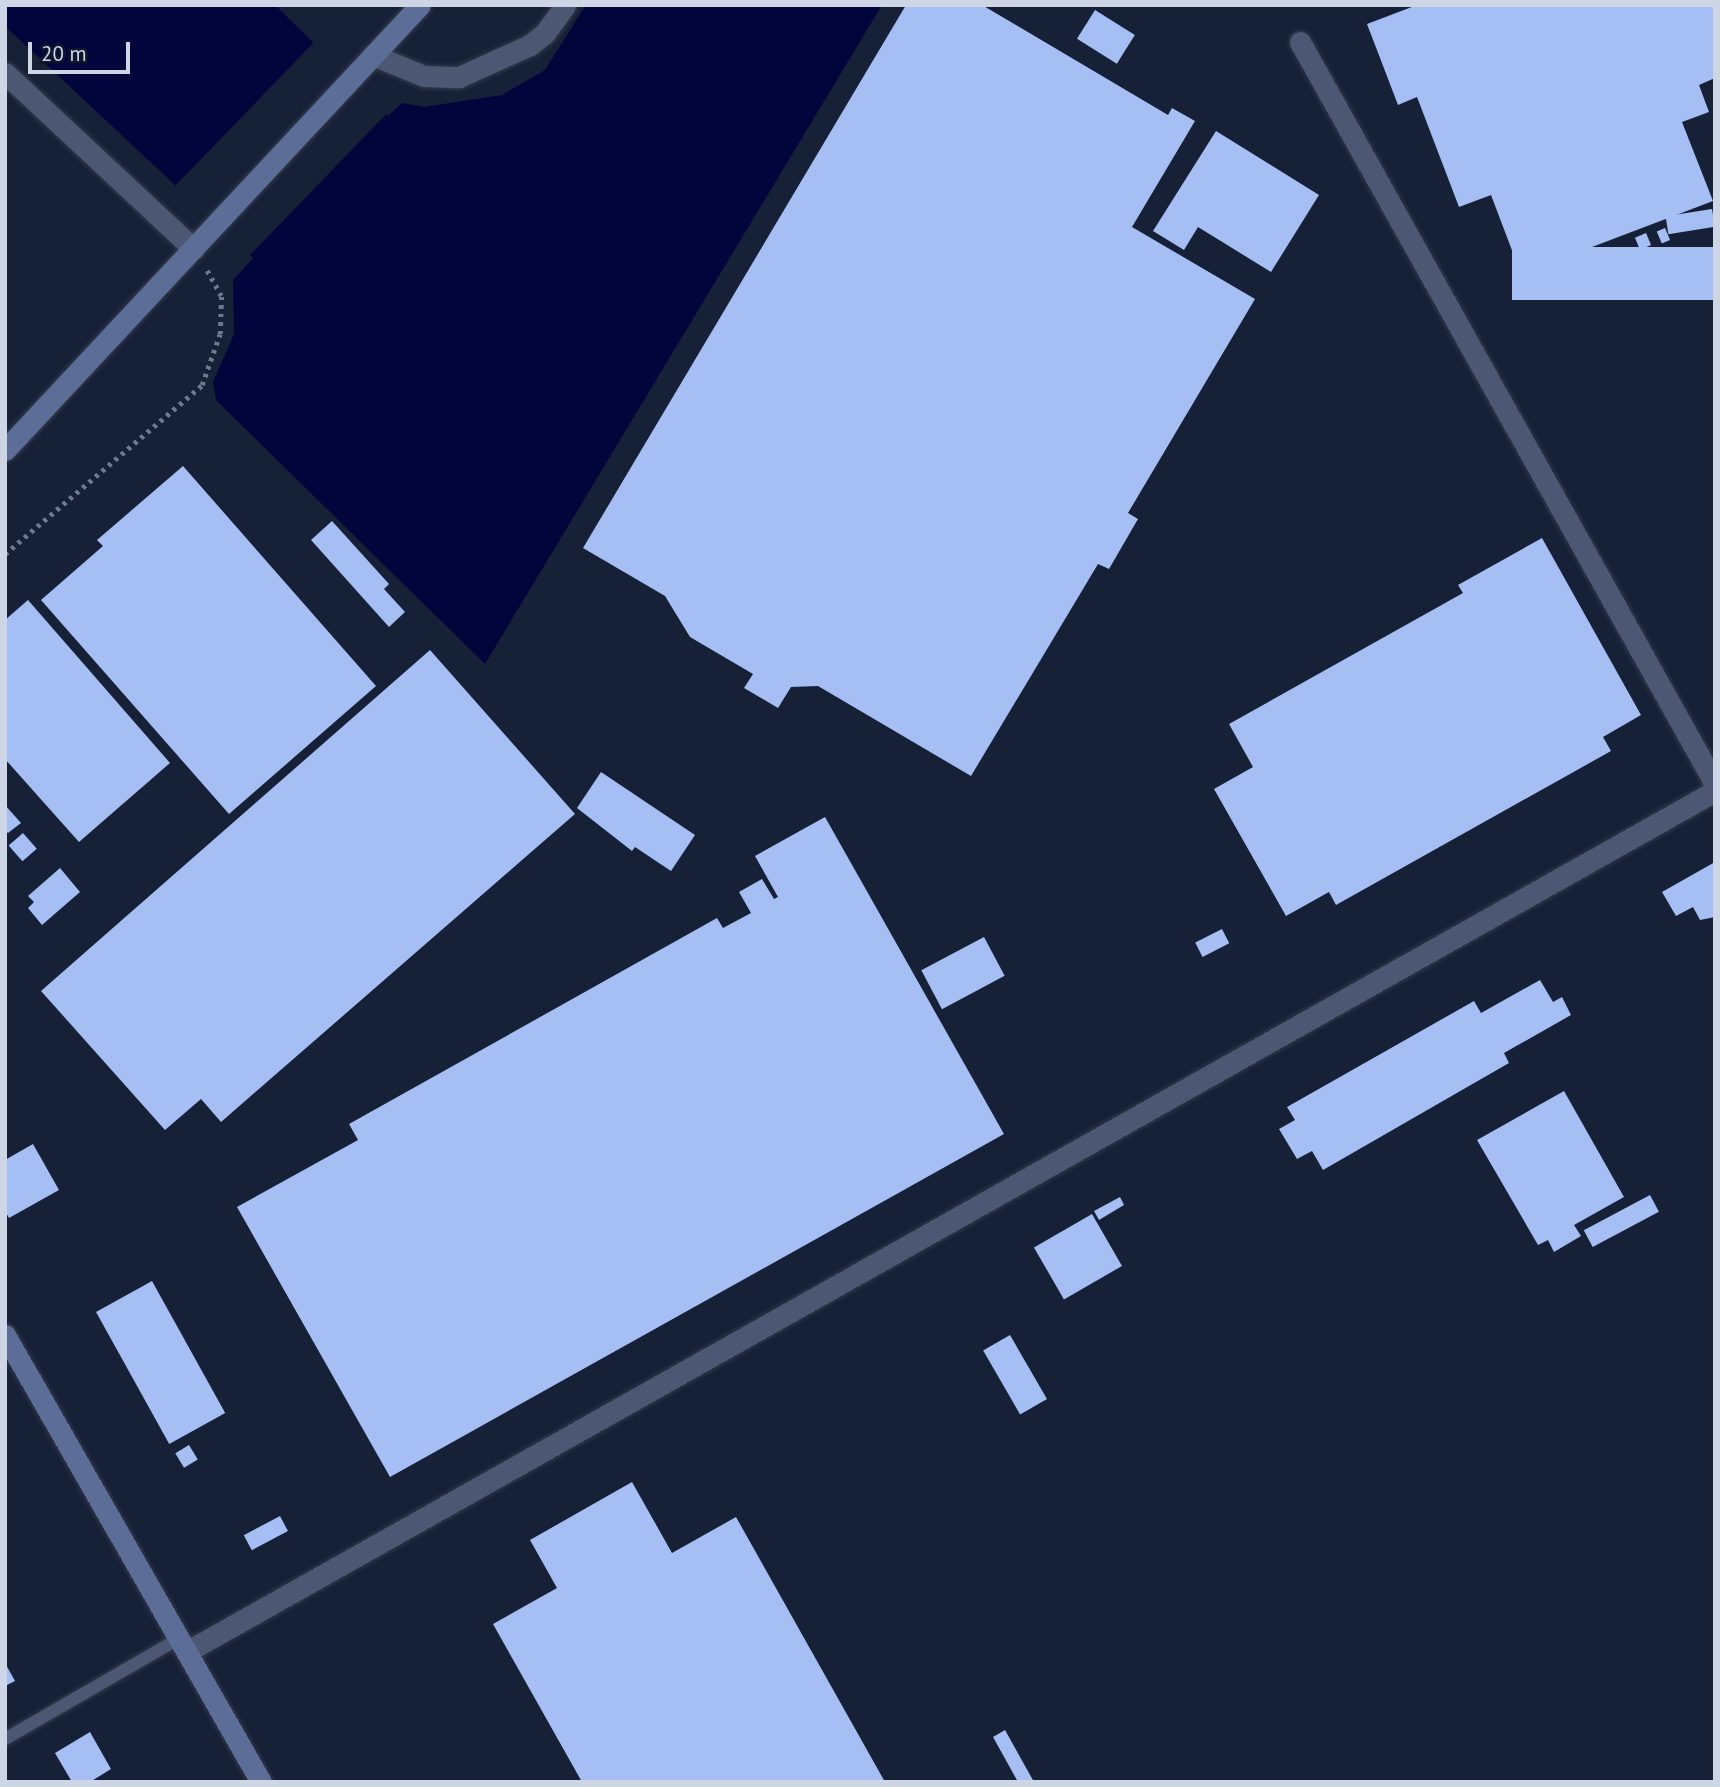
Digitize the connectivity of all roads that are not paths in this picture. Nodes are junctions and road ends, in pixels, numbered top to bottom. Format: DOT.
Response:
graph roads {
  1 [pos="420,5"];
  2 [pos="565,5"];
  3 [pos="1300,42"];
  4 [pos="373,55"];
  5 [pos="5,73"];
  6 [pos="194,249"];
  7 [pos="5,450"];
  8 [pos="1715,785"];
  9 [pos="1715,791"];
  10 [pos="5,1335"];
  11 [pos="184,1644"];
  12 [pos="5,1739"];
  13 [pos="261,1782"];
  1 -- 4 [label="street"];
  2 -- 4 [label="street"];
  3 -- 8 [label="street"];
  4 -- 6 [label="street"];
  5 -- 6 [label="street"];
  6 -- 7 [label="street"];
  9 -- 11 [label="street"];
  10 -- 11 [label="street"];
  11 -- 12 [label="lane"];
  11 -- 13 [label="street"];
}
